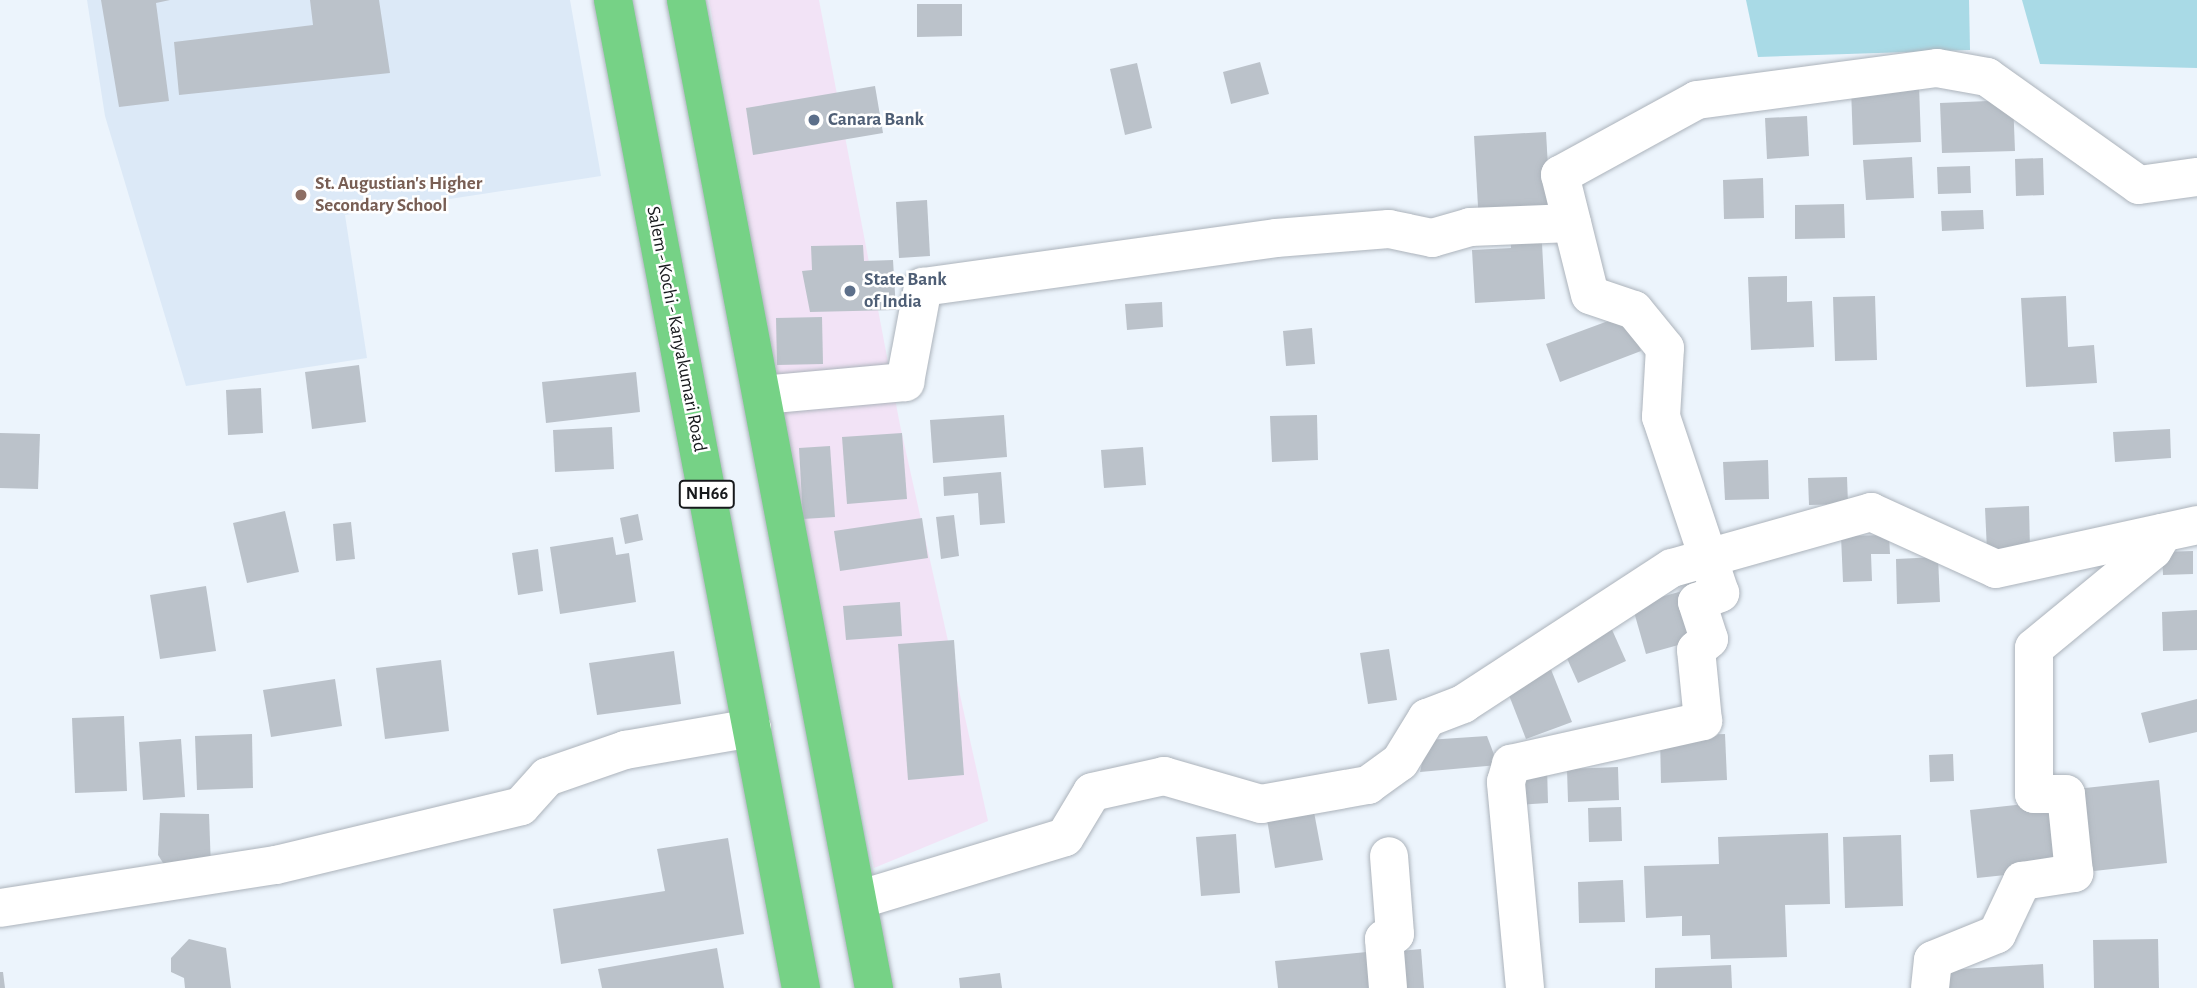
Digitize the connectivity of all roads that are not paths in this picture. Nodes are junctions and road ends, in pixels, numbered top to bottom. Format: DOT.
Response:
graph roads {
  1 [pos="613,0"];
  2 [pos="686,0"];
  3 [pos="2197,177"];
  4 [pos="1572,223"];
  5 [pos="762,395"];
  6 [pos="2180,529"];
  7 [pos="1712,557"];
  8 [pos="752,728"];
  9 [pos="1389,856"];
  10 [pos="858,900"];
  11 [pos="0,908"];
  12 [pos="801,988"];
  13 [pos="874,988"];
  14 [pos="1388,988"];
  15 [pos="1525,988"];
  16 [pos="1930,988"];
  1 -- 8 [label="highway, Salem - Kochi - Kanyakumari Road / NH66"];
  2 -- 5 [label="highway"];
  3 -- 4 [label="street"];
  4 -- 5 [label="street"];
  4 -- 7 [label="street"];
  5 -- 10 [label="highway"];
  6 -- 7 [label="street"];
  6 -- 16 [label="street"];
  7 -- 10 [label="street"];
  7 -- 15 [label="street"];
  8 -- 11 [label="street"];
  8 -- 12 [label="highway, Salem - Kochi - Kanyakumari Road / NH66"];
  9 -- 14 [label="street"];
  10 -- 13 [label="highway"];
}
